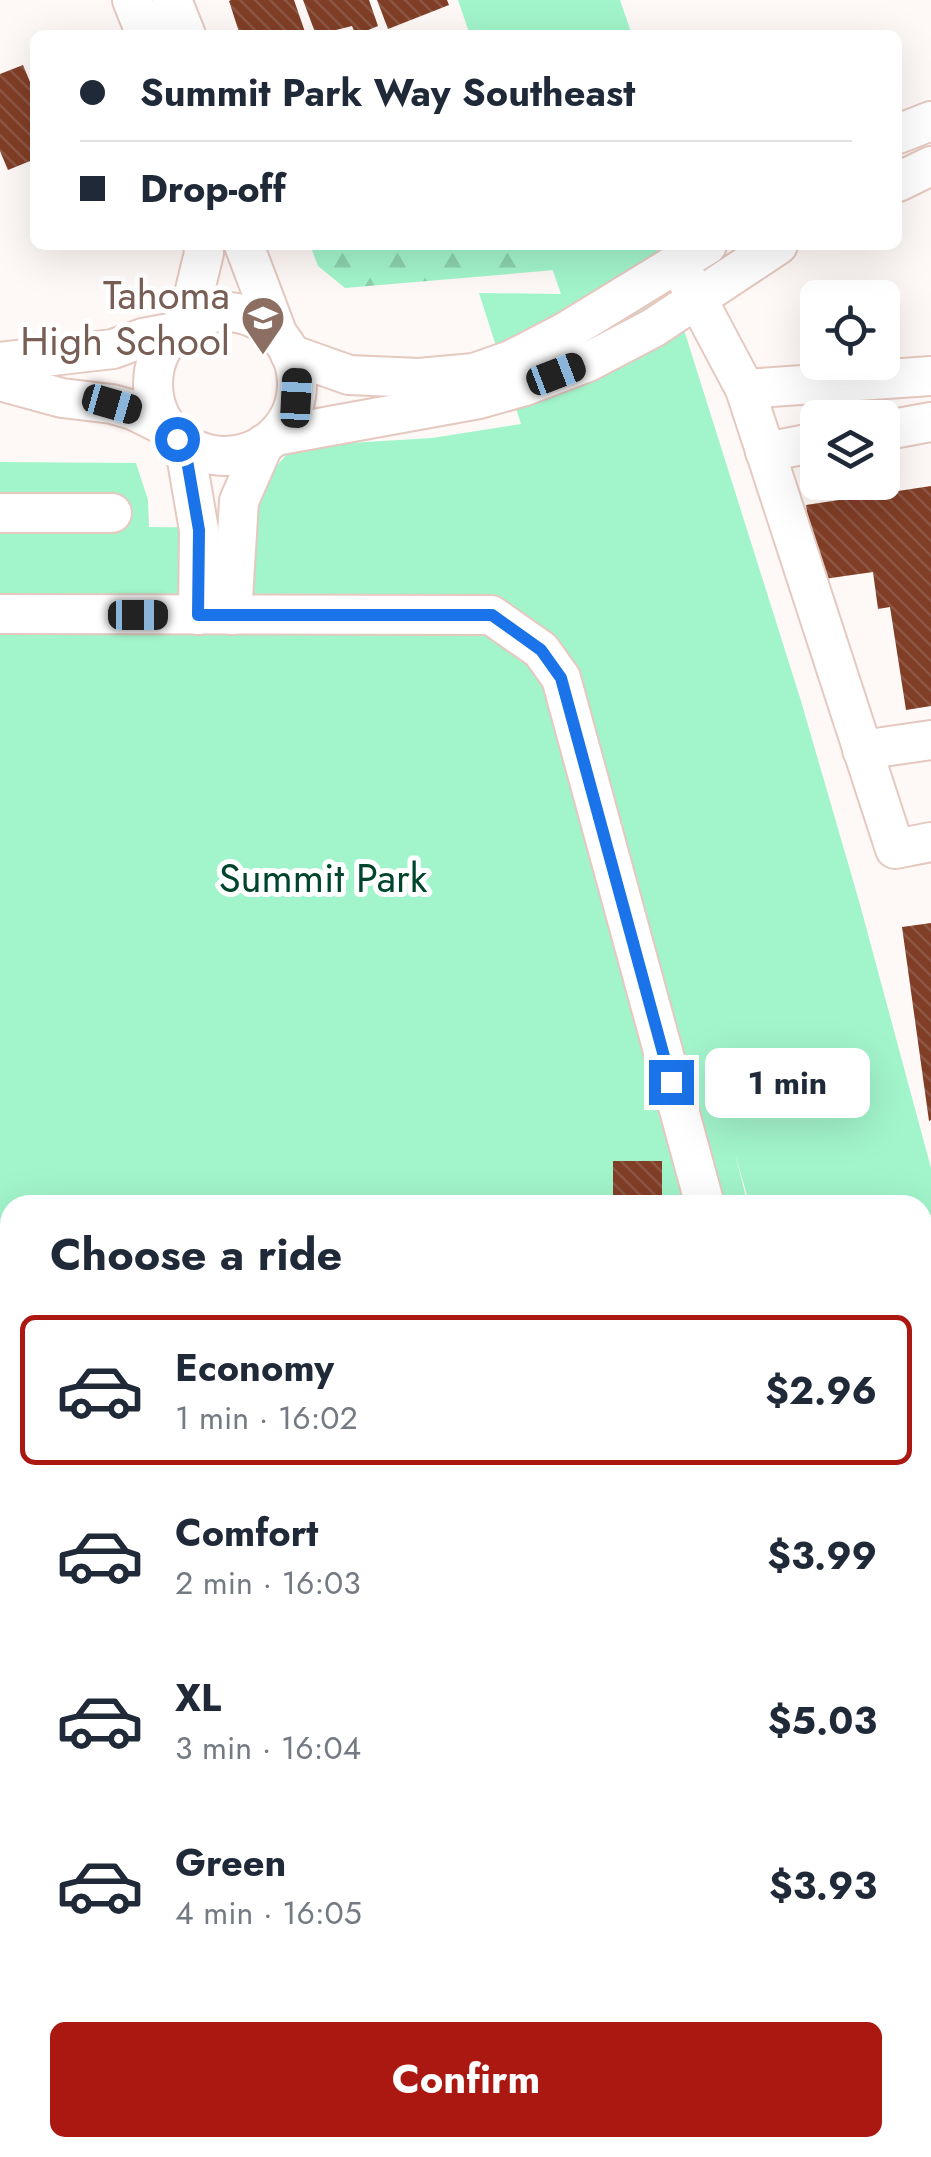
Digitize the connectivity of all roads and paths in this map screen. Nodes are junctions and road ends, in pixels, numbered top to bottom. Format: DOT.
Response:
graph roads {
  1 [pos="132,0"];
  2 [pos="172,0"];
  3 [pos="144,30"];
  4 [pos="184,30"];
  5 [pos="931,122"];
  6 [pos="902,133"];
  7 [pos="931,166"];
  8 [pos="902,180"];
  9 [pos="204,250"];
  10 [pos="246,250"];
  11 [pos="770,250"];
  12 [pos="692,254"];
  13 [pos="698,298"];
  14 [pos="181,328"];
  15 [pos="284,344"];
  16 [pos="0,362"];
  17 [pos="931,376"];
  18 [pos="0,380"];
  19 [pos="745,389"];
  20 [pos="931,422"];
  21 [pos="900,428"];
  22 [pos="176,436"];
  23 [pos="269,440"];
  24 [pos="800,445"];
  25 [pos="765,452"];
  26 [pos="0,513"];
  27 [pos="112,513"];
  28 [pos="0,614"];
  29 [pos="215,615"];
  30 [pos="931,740"];
  31 [pos="862,750"];
  32 [pos="913,846"];
  33 [pos="702,1195"];
  1 -- 3 [label="street"];
  2 -- 4 [label="street"];
  5 -- 6 [label="street"];
  7 -- 8 [label="street"];
  9 -- 14 [label="street"];
  10 -- 15 [label="street"];
  11 -- 13 [label="street"];
  12 -- 13 [label="street"];
  12 -- 15 [label="street"];
  13 -- 19 [label="street"];
  13 -- 23 [label="street"];
  14 -- 15 [label="street"];
  14 -- 16 [label="street"];
  14 -- 22 [label="street"];
  15 -- 23 [label="street"];
  17 -- 19 [label="street"];
  18 -- 22 [label="street"];
  19 -- 25 [label="street"];
  20 -- 21 [label="street"];
  22 -- 23 [label="street"];
  22 -- 29 [label="street"];
  23 -- 29 [label="street"];
  24 -- 25 [label="street"];
  25 -- 31 [label="street"];
  26 -- 27 [label="street"];
  28 -- 29 [label="street"];
  29 -- 33 [label="street"];
  30 -- 31 [label="street"];
  31 -- 32 [label="street"];
}
